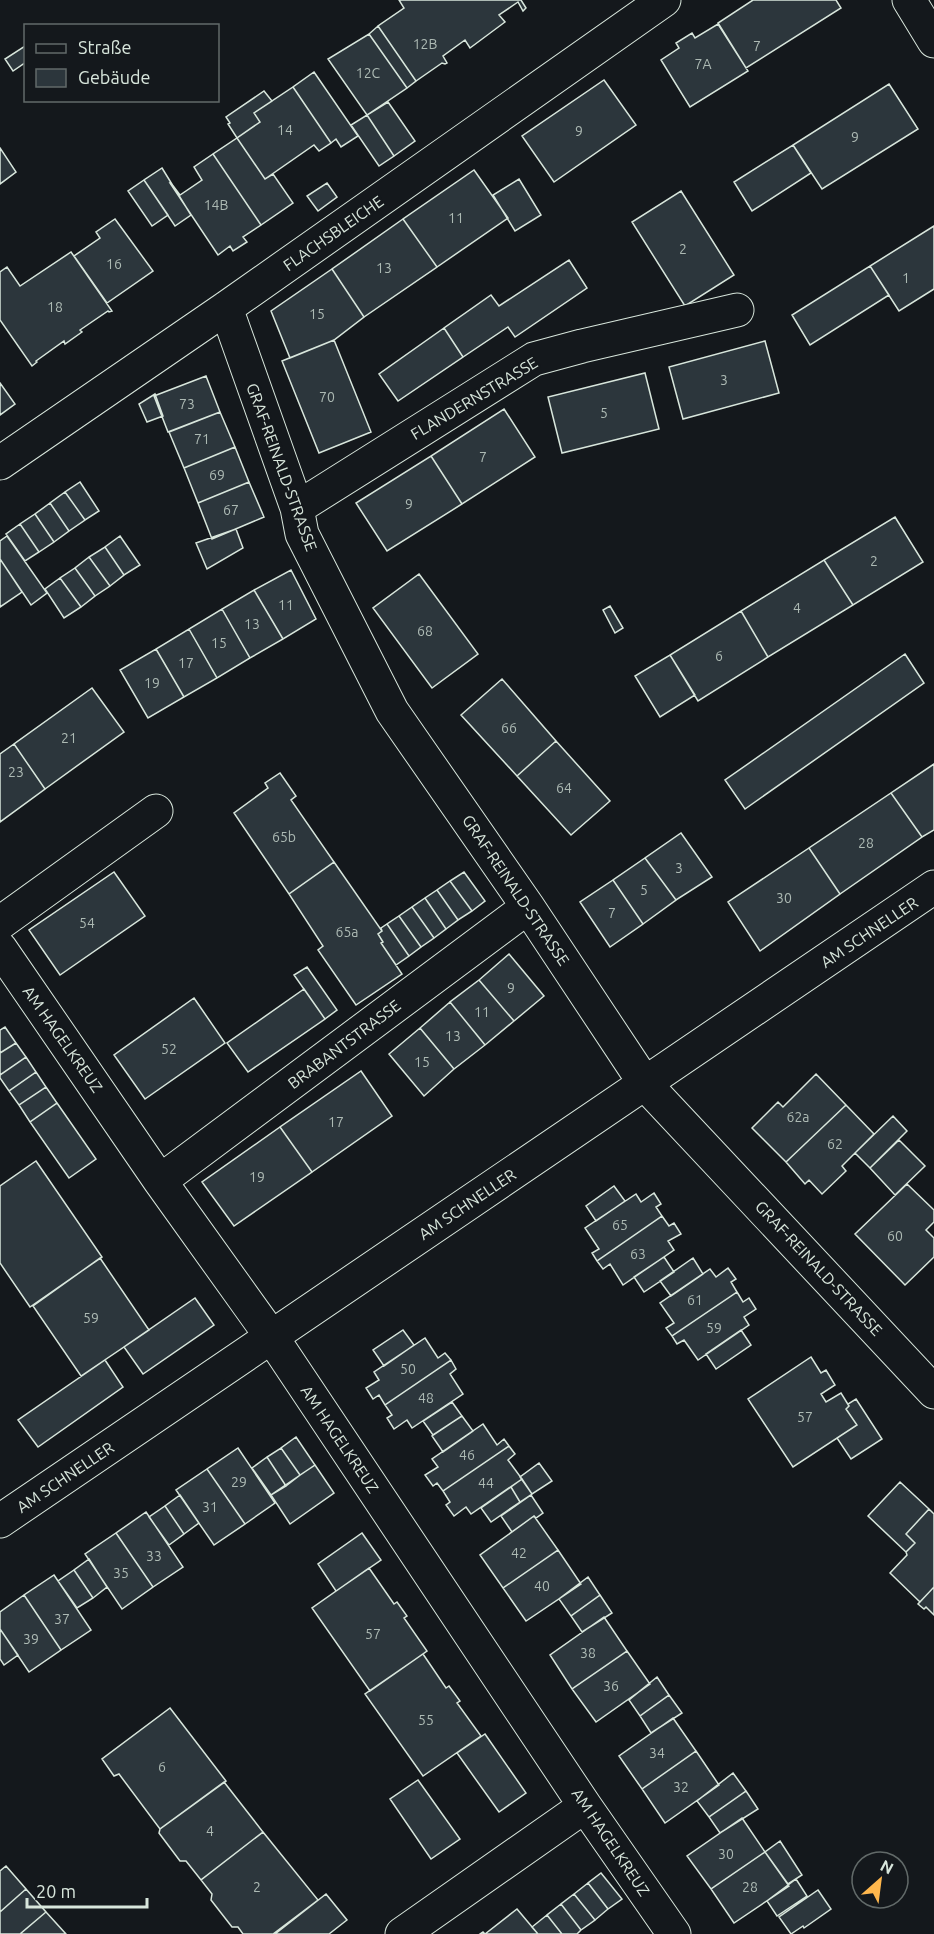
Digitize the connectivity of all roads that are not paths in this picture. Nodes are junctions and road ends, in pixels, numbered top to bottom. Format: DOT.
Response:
graph roads {
  1 [pos="664,0"];
  2 [pos="909,0"];
  3 [pos="934,41"];
  4 [pos="226,308"];
  5 [pos="737,310"];
  6 [pos="0,463"];
  7 [pos="297,508"];
  8 [pos="156,811"];
  9 [pos="934,887"];
  10 [pos="528,907"];
  11 [pos="0,923"];
  12 [pos="0,948"];
  13 [pos="646,1085"];
  14 [pos="160,1180"];
  15 [pos="271,1336"];
  16 [pos="934,1392"];
  17 [pos="0,1521"];
  18 [pos="585,1806"];
  19 [pos="402,1934"];
  20 [pos="674,1934"];
  1 -- 4 [label="street, FLACHSBLEICHE"];
  2 -- 3 [label="street"];
  4 -- 6 [label="street, FLACHSBLEICHE"];
  4 -- 7 [label="street, GRAF-REINALD-STRASSE"];
  5 -- 7 [label="street, FLANDERNSTRASSE"];
  7 -- 10 [label="street, GRAF-REINALD-STRASSE"];
  8 -- 11 [label="street"];
  9 -- 13 [label="street, AM SCHNELLER"];
  10 -- 13 [label="street, GRAF-REINALD-STRASSE"];
  10 -- 14 [label="street, BRABANTSTRASSE"];
  12 -- 14 [label="street, AM HAGELKREUZ"];
  13 -- 15 [label="street, AM SCHNELLER"];
  13 -- 16 [label="street, GRAF-REINALD-STRASSE"];
  14 -- 15 [label="street, AM HAGELKREUZ"];
  15 -- 17 [label="street, AM SCHNELLER"];
  15 -- 18 [label="street, AM HAGELKREUZ"];
  18 -- 19 [label="street"];
  18 -- 20 [label="street, AM HAGELKREUZ"];
}
